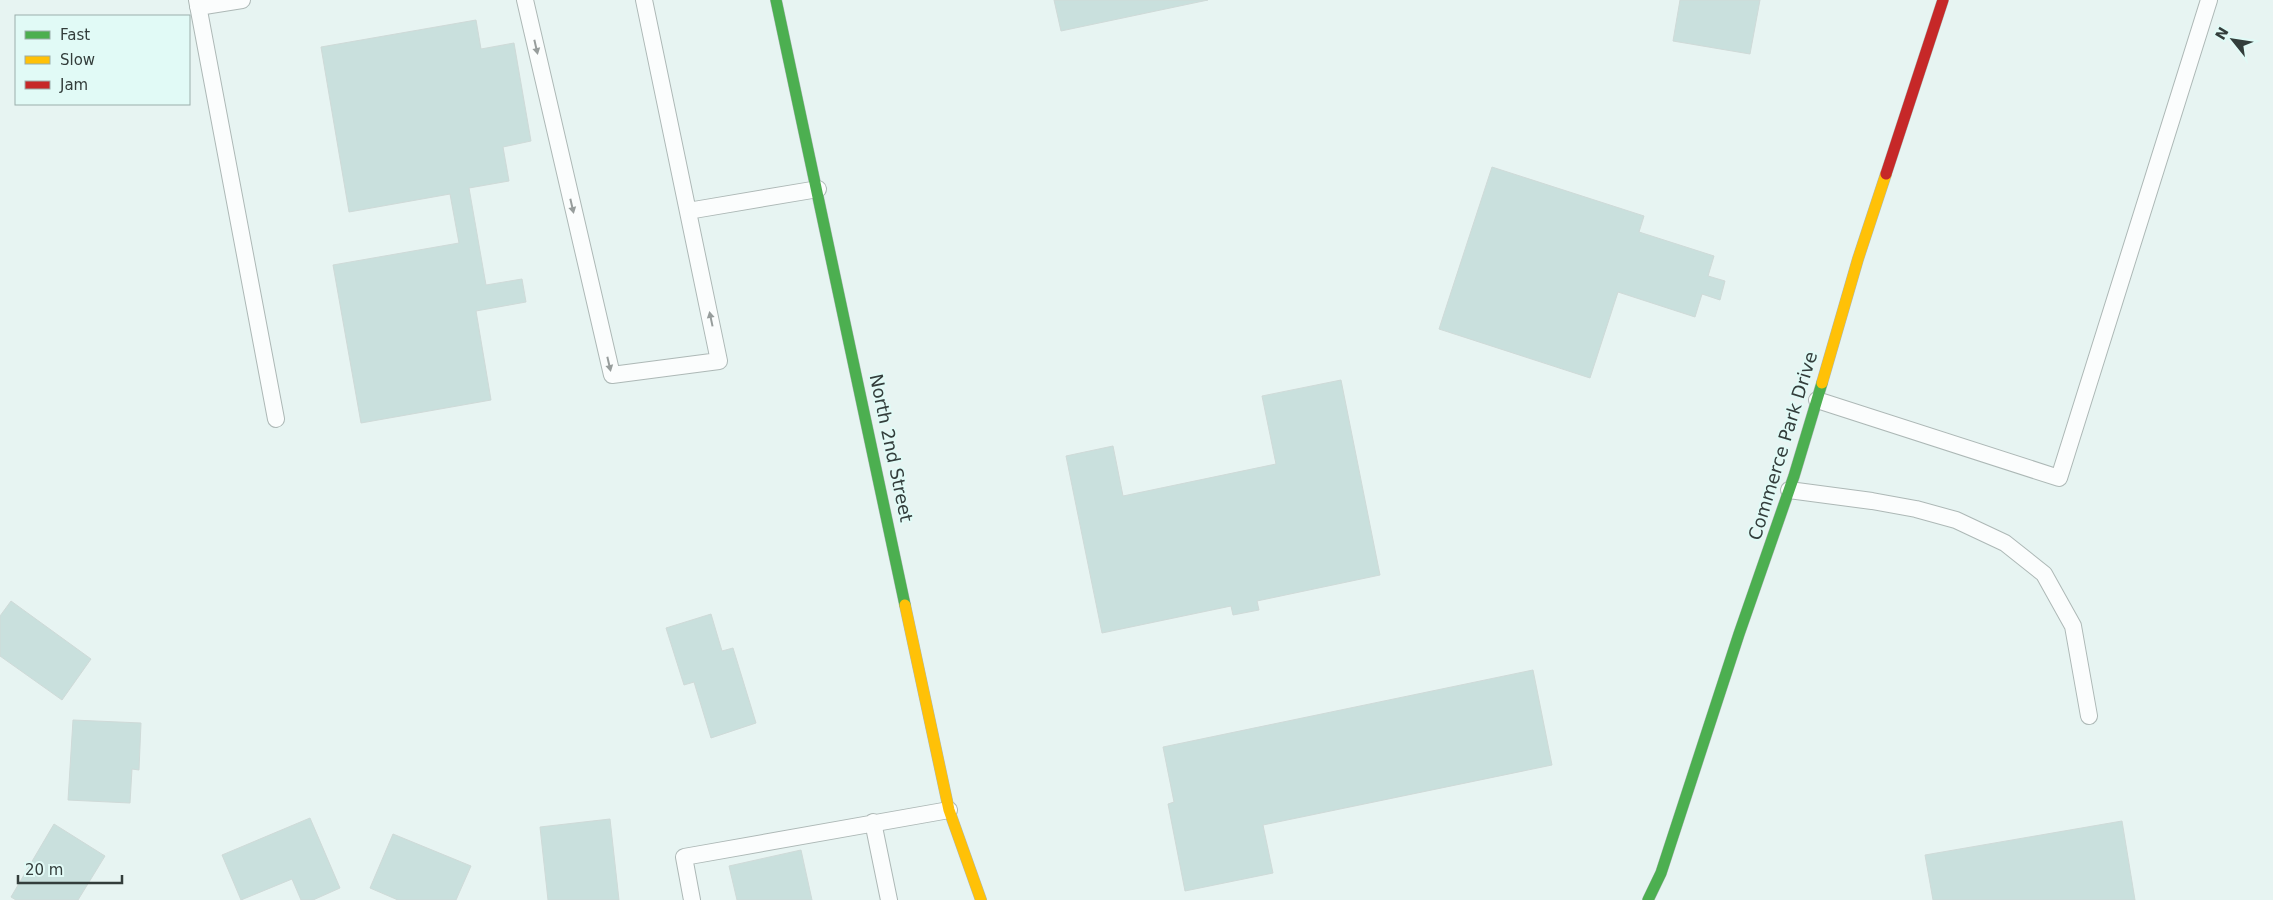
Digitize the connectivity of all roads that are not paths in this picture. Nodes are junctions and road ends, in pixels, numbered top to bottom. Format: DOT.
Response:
graph roads {
  1 [pos="242,0"];
  2 [pos="525,0"];
  3 [pos="644,0"];
  4 [pos="776,0"];
  5 [pos="1943,0"];
  6 [pos="2209,0"];
  7 [pos="197,4"];
  8 [pos="818,189"];
  9 [pos="688,211"];
  10 [pos="1817,400"];
  11 [pos="276,419"];
  12 [pos="1790,490"];
  13 [pos="2089,716"];
  14 [pos="949,810"];
  15 [pos="873,822"];
  16 [pos="692,900"];
  17 [pos="889,900"];
  18 [pos="982,900"];
  19 [pos="1648,900"];
  1 -- 7 [label="lane"];
  2 -- 9 [label="lane, one-way"];
  3 -- 9 [label="lane"];
  4 -- 8 [label="street, North 2nd Street"];
  5 -- 10 [label="street, Commerce Park Drive"];
  6 -- 10 [label="lane"];
  7 -- 11 [label="lane"];
  8 -- 9 [label="lane"];
  8 -- 14 [label="street, North 2nd Street"];
  10 -- 12 [label="street, Commerce Park Drive"];
  12 -- 13 [label="lane"];
  12 -- 19 [label="street, Commerce Park Drive"];
  14 -- 15 [label="lane"];
  14 -- 18 [label="street, North 2nd Street"];
  15 -- 16 [label="lane"];
  15 -- 17 [label="lane"];
}
